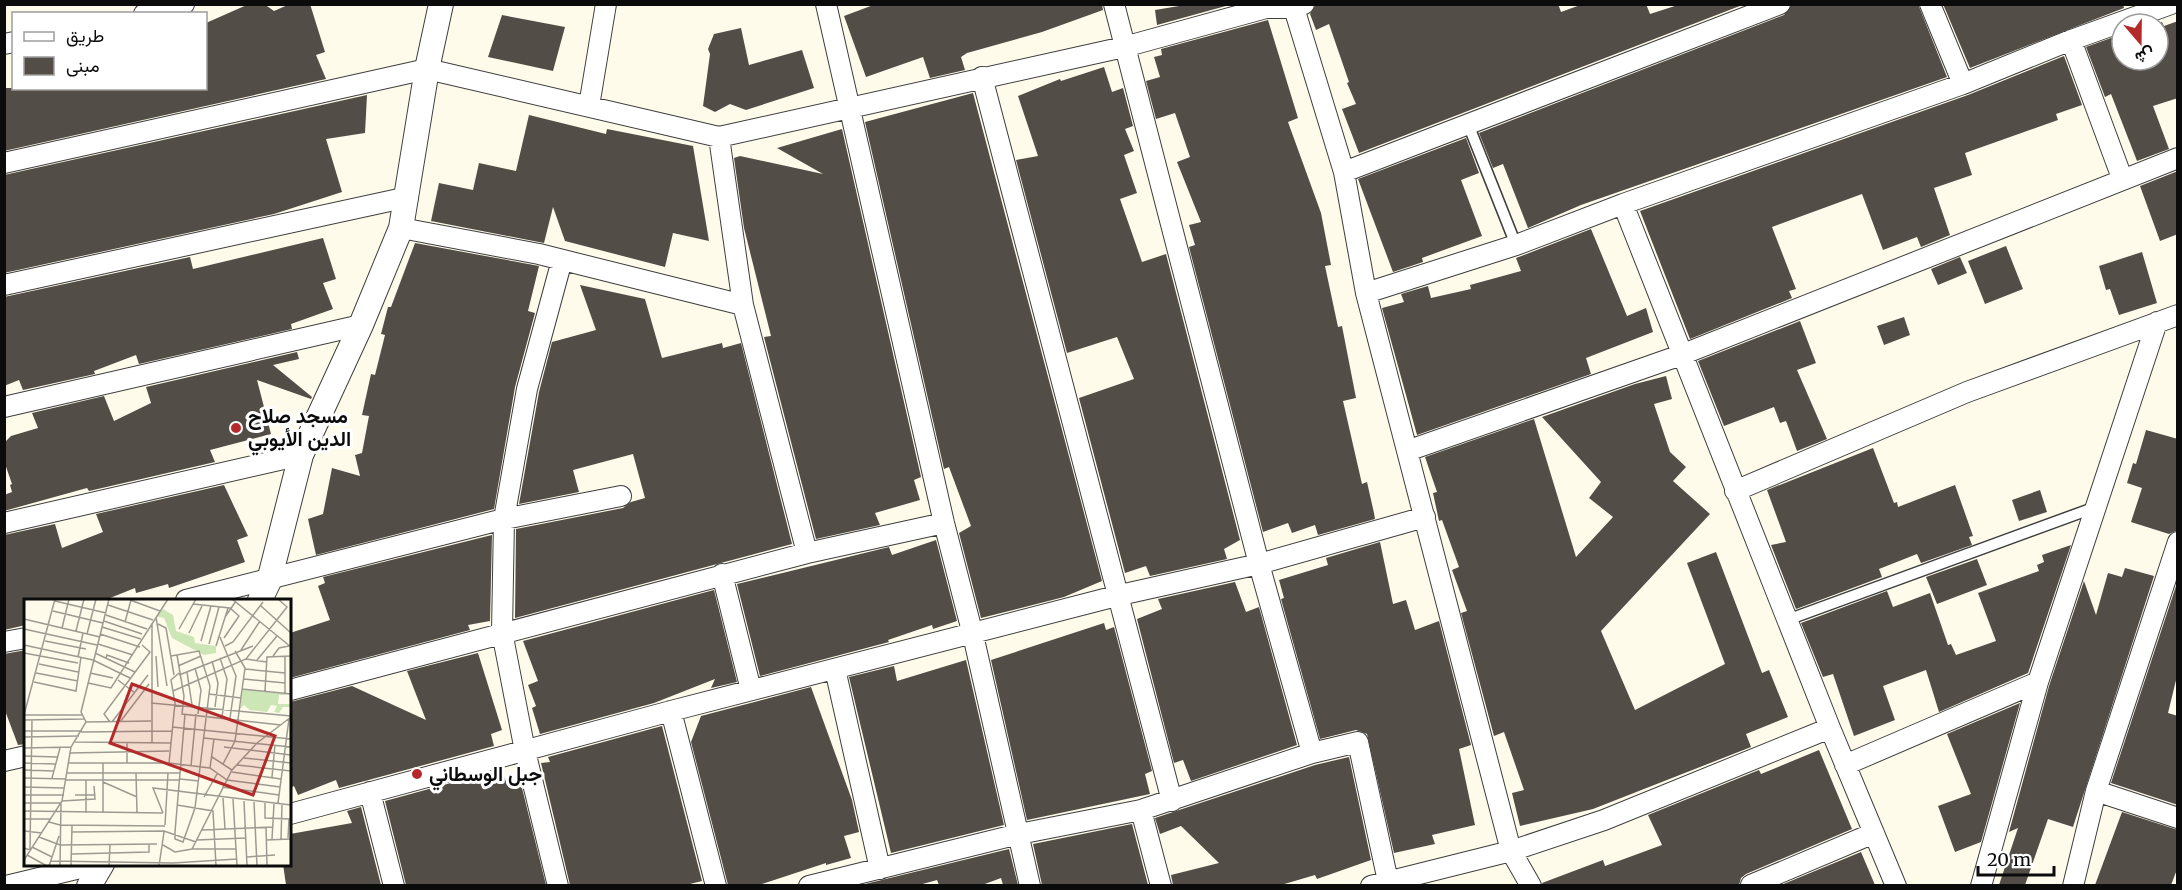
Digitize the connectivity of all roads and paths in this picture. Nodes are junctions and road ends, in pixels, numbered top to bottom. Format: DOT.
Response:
graph roads {
  1 [pos="184,4"];
  2 [pos="441,4"];
  3 [pos="606,4"];
  4 [pos="826,4"];
  5 [pos="1114,4"];
  6 [pos="1780,4"];
  7 [pos="1930,4"];
  8 [pos="2171,4"];
  9 [pos="1299,6"];
  10 [pos="152,12"];
  11 [pos="2071,40"];
  12 [pos="1124,47"];
  13 [pos="427,69"];
  14 [pos="982,77"];
  15 [pos="1963,84"];
  16 [pos="589,106"];
  17 [pos="851,109"];
  18 [pos="1468,124"];
  19 [pos="719,137"];
  20 [pos="2178,158"];
  21 [pos="4,163"];
  22 [pos="1344,172"];
  23 [pos="2122,178"];
  24 [pos="408,197"];
  25 [pos="1623,204"];
  26 [pos="401,228"];
  27 [pos="1516,245"];
  28 [pos="562,260"];
  29 [pos="4,285"];
  30 [pos="1366,293"];
  31 [pos="743,305"];
  32 [pos="2178,315"];
  33 [pos="2157,322"];
  34 [pos="362,325"];
  35 [pos="1681,355"];
  36 [pos="4,407"];
  37 [pos="1407,451"];
  38 [pos="301,455"];
  39 [pos="1735,491"];
  40 [pos="621,496"];
  41 [pos="2096,507"];
  42 [pos="1425,517"];
  43 [pos="504,519"];
  44 [pos="4,523"];
  45 [pos="944,523"];
  46 [pos="2178,542"];
  47 [pos="807,553"];
  48 [pos="1259,564"];
  49 [pos="722,574"];
  50 [pos="264,591"];
  51 [pos="1120,595"];
  52 [pos="195,599"];
  53 [pos="1787,620"];
  54 [pos="502,632"];
  55 [pos="973,635"];
  56 [pos="24,638"];
  57 [pos="4,642"];
  58 [pos="835,669"];
  59 [pos="2038,682"];
  60 [pos="291,690"];
  61 [pos="751,690"];
  62 [pos="671,711"];
  63 [pos="1830,728"];
  64 [pos="525,751"];
  65 [pos="1311,753"];
  66 [pos="24,756"];
  67 [pos="4,761"];
  68 [pos="1845,765"];
  69 [pos="2096,791"];
  70 [pos="370,792"];
  71 [pos="1172,801"];
  72 [pos="1141,810"];
  73 [pos="291,814"];
  74 [pos="2178,818"];
  75 [pos="1874,833"];
  76 [pos="1018,834"];
  77 [pos="1511,851"];
  78 [pos="90,866"];
  79 [pos="98,866"];
  80 [pos="880,869"];
  81 [pos="1382,884"];
  82 [pos="6,885"];
  83 [pos="88,885"];
  84 [pos="394,885"];
  85 [pos="558,885"];
  86 [pos="716,885"];
  87 [pos="809,885"];
  88 [pos="1030,885"];
  89 [pos="1161,885"];
  90 [pos="1531,885"];
  91 [pos="1751,885"];
  92 [pos="1896,885"];
  93 [pos="1981,885"];
  94 [pos="2073,885"];
  1 -- 10 [label="street"];
  2 -- 13 [label="street"];
  3 -- 16 [label="street"];
  4 -- 17 [label="street"];
  5 -- 12 [label="street"];
  6 -- 18 [label="street"];
  7 -- 15 [label="street"];
  8 -- 11 [label="street"];
  9 -- 12 [label="street"];
  9 -- 22 [label="street"];
  11 -- 15 [label="street"];
  11 -- 23 [label="street"];
  12 -- 14 [label="street"];
  12 -- 48 [label="street"];
  13 -- 16 [label="street"];
  13 -- 21 [label="street"];
  13 -- 24 [label="street"];
  14 -- 17 [label="street"];
  14 -- 51 [label="street"];
  15 -- 25 [label="street"];
  16 -- 19 [label="street"];
  17 -- 19 [label="street"];
  17 -- 45 [label="street"];
  18 -- 22 [label="street"];
  18 -- 27 [label="lane"];
  19 -- 31 [label="street"];
  20 -- 23 [label="street"];
  22 -- 30 [label="street"];
  23 -- 35 [label="street"];
  24 -- 26 [label="street"];
  24 -- 29 [label="street"];
  25 -- 27 [label="street"];
  25 -- 35 [label="street"];
  26 -- 28 [label="street"];
  26 -- 34 [label="street"];
  27 -- 30 [label="street"];
  28 -- 31 [label="street"];
  28 -- 43 [label="street"];
  30 -- 37 [label="street"];
  31 -- 47 [label="street"];
  32 -- 33 [label="street"];
  33 -- 39 [label="street"];
  33 -- 41 [label="street"];
  34 -- 36 [label="street"];
  34 -- 38 [label="street"];
  35 -- 37 [label="street"];
  35 -- 39 [label="street"];
  37 -- 42 [label="street"];
  38 -- 44 [label="street"];
  38 -- 50 [label="street"];
  39 -- 53 [label="street"];
  40 -- 43 [label="street"];
  41 -- 53 [label="lane"];
  41 -- 59 [label="street"];
  42 -- 48 [label="street"];
  42 -- 77 [label="street"];
  43 -- 50 [label="street"];
  43 -- 54 [label="street"];
  45 -- 47 [label="street"];
  45 -- 55 [label="street"];
  46 -- 69 [label="street"];
  47 -- 49 [label="street"];
  48 -- 51 [label="street"];
  48 -- 65 [label="street"];
  49 -- 54 [label="street"];
  49 -- 61 [label="street"];
  50 -- 52 [label="street"];
  51 -- 55 [label="street"];
  51 -- 71 [label="street"];
  53 -- 63 [label="street"];
  54 -- 60 [label="street"];
  54 -- 64 [label="street"];
  55 -- 58 [label="street"];
  55 -- 76 [label="street"];
  56 -- 57 [label="street"];
  58 -- 61 [label="street"];
  58 -- 80 [label="street"];
  59 -- 68 [label="street"];
  59 -- 93 [label="street"];
  61 -- 62 [label="street"];
  62 -- 64 [label="street"];
  62 -- 86 [label="street"];
  63 -- 68 [label="street"];
  63 -- 77 [label="street"];
  64 -- 70 [label="street"];
  64 -- 85 [label="street"];
  65 -- 71 [label="street"];
  65 -- 81 [label="street"];
  66 -- 67 [label="street"];
  68 -- 75 [label="street"];
  69 -- 74 [label="street"];
  69 -- 94 [label="street"];
  70 -- 73 [label="street"];
  70 -- 84 [label="street"];
  71 -- 72 [label="street"];
  72 -- 76 [label="street"];
  72 -- 89 [label="street"];
  75 -- 91 [label="street"];
  75 -- 92 [label="street"];
  76 -- 80 [label="street"];
  76 -- 88 [label="street"];
  77 -- 81 [label="street"];
  77 -- 90 [label="street"];
  78 -- 82 [label="street"];
  79 -- 83 [label="street"];
  80 -- 87 [label="street"];
}
